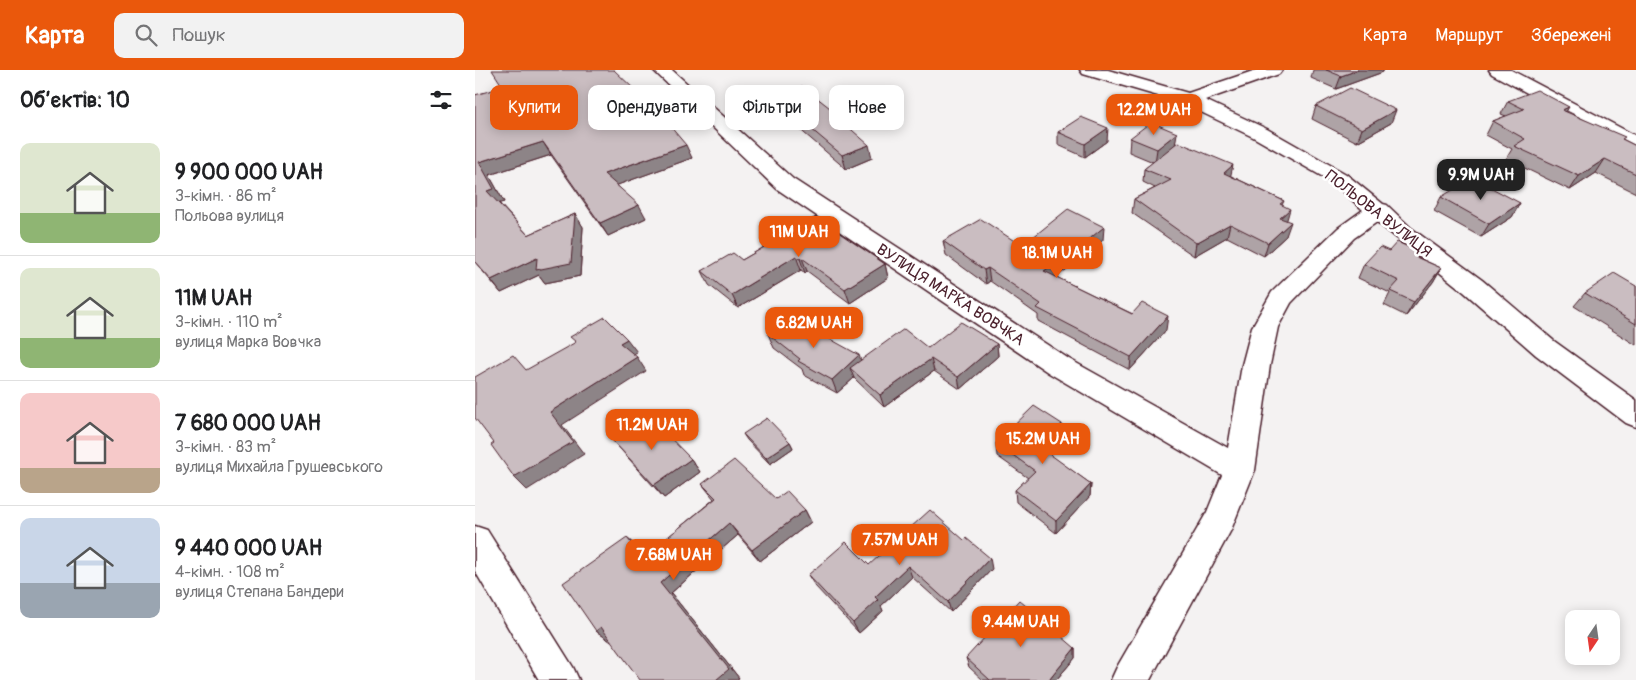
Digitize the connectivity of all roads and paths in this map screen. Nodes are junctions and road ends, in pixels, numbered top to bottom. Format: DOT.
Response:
graph roads {
  1 [pos="661,70"];
  2 [pos="1089,70"];
  3 [pos="1273,70"];
  4 [pos="1498,70"];
  5 [pos="1189,99"];
  6 [pos="1636,144"];
  7 [pos="1379,210"];
  8 [pos="1636,415"];
  9 [pos="1240,470"];
  10 [pos="475,541"];
  11 [pos="560,680"];
  12 [pos="1131,680"];
  1 -- 9 [label="street, ВУЛИЦЯ МАРКА ВОВЧКА"];
  2 -- 5 [label="street, ПОЛЬОВА ВУЛИЦЯ"];
  3 -- 5 [label="street"];
  4 -- 6 [label="street"];
  5 -- 7 [label="street, ПОЛЬОВА ВУЛИЦЯ"];
  7 -- 8 [label="street, ПОЛЬОВА ВУЛИЦЯ"];
  7 -- 9 [label="street"];
  9 -- 12 [label="street"];
  10 -- 11 [label="street"];
}
